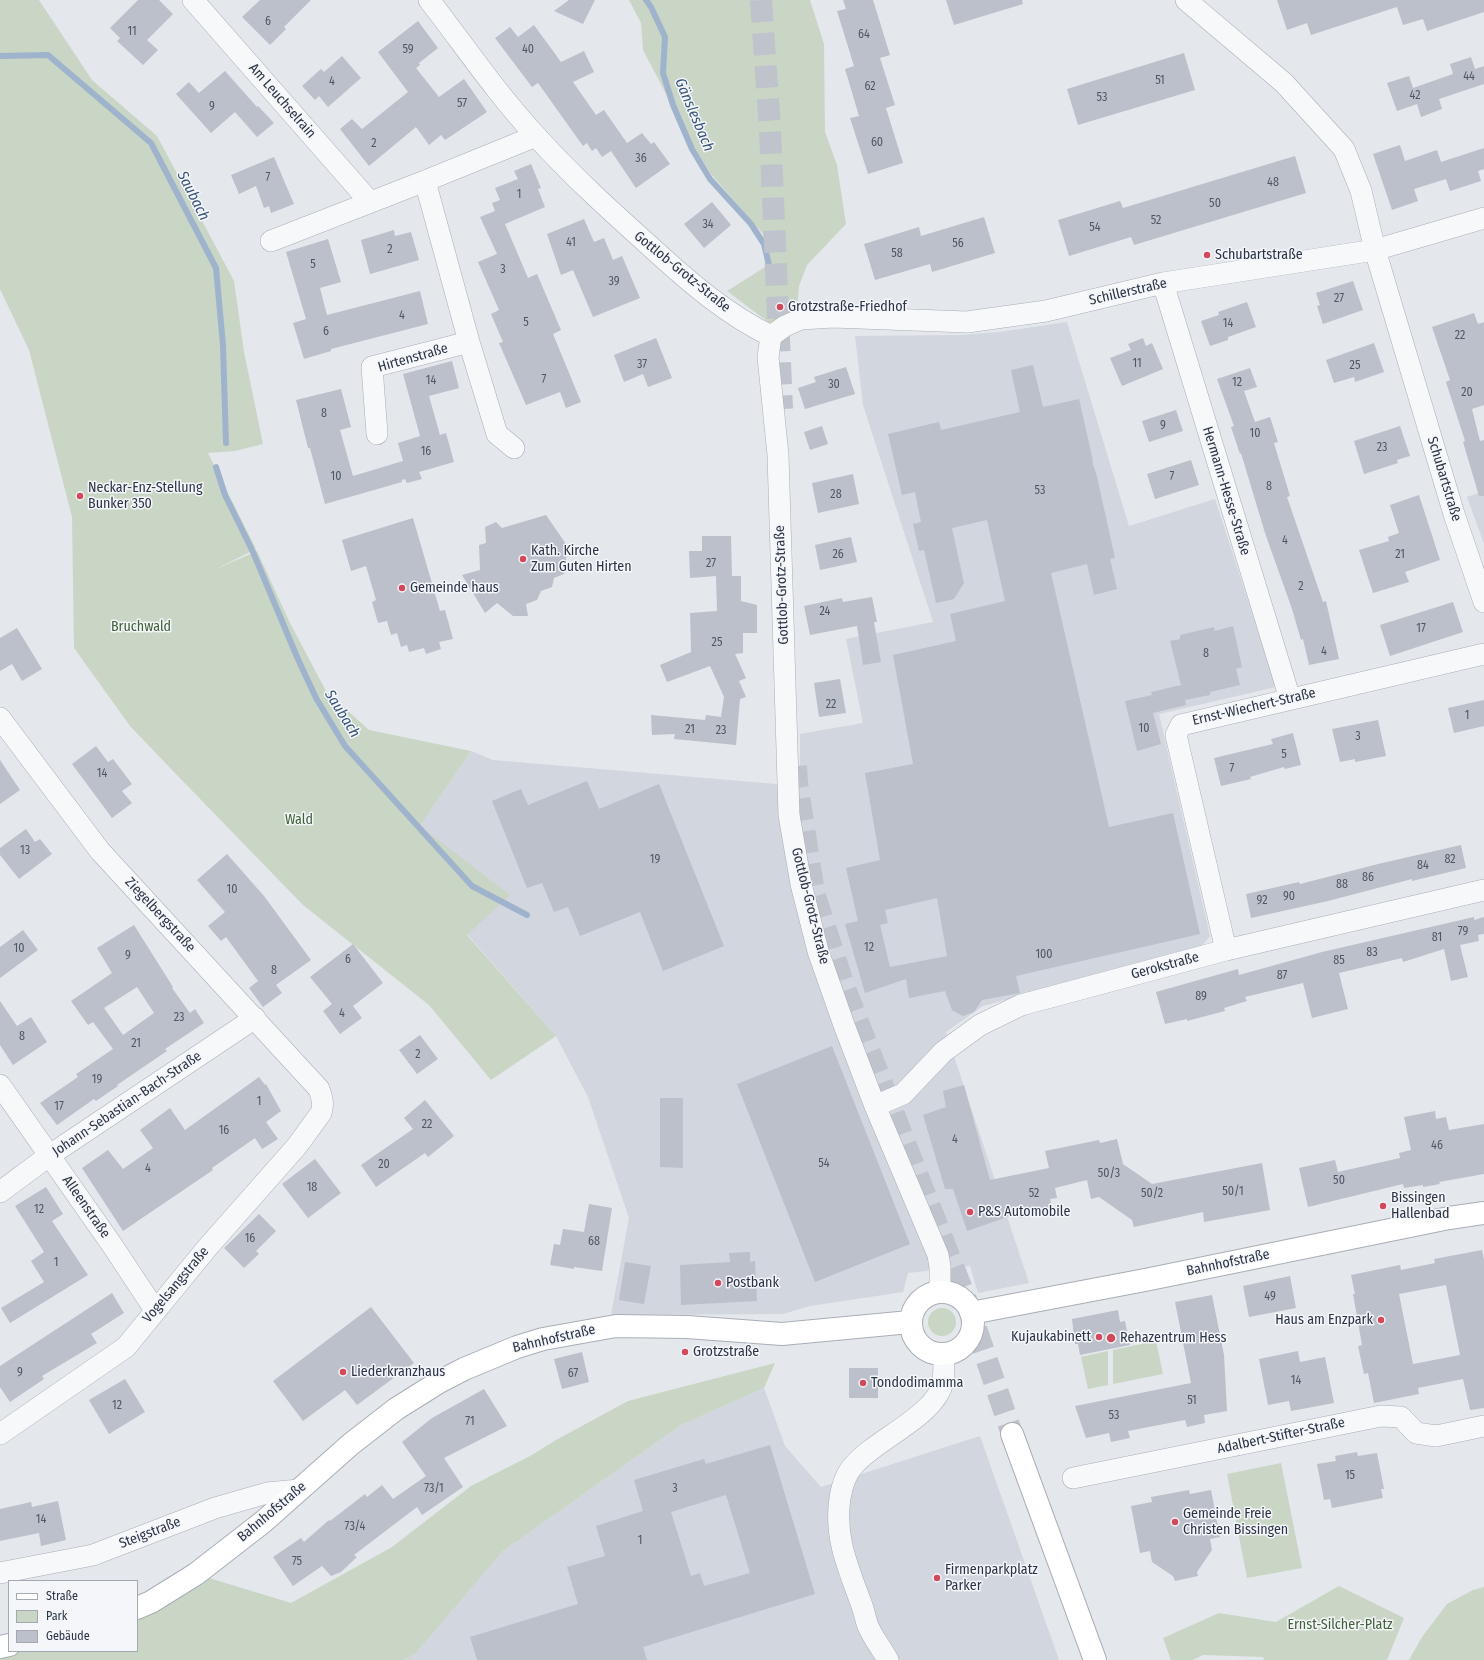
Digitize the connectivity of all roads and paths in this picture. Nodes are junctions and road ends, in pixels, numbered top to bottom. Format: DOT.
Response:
graph roads {
  1 [pos="194,0"];
  2 [pos="429,0"];
  3 [pos="1186,0"];
  4 [pos="536,136"];
  5 [pos="425,181"];
  6 [pos="370,202"];
  7 [pos="1484,218"];
  8 [pos="271,241"];
  9 [pos="1375,250"];
  10 [pos="1163,283"];
  11 [pos="771,336"];
  12 [pos="469,342"];
  13 [pos="377,434"];
  14 [pos="514,448"];
  15 [pos="1484,602"];
  16 [pos="1484,654"];
  17 [pos="1290,699"];
  18 [pos="0,718"];
  19 [pos="1484,890"];
  20 [pos="1226,950"];
  21 [pos="255,1018"];
  22 [pos="0,1085"];
  23 [pos="876,1106"];
  24 [pos="323,1107"];
  25 [pos="50,1155"];
  26 [pos="0,1192"];
  27 [pos="1484,1213"];
  28 [pos="940,1291"];
  29 [pos="155,1310"];
  30 [pos="972,1313"];
  31 [pos="910,1322"];
  32 [pos="944,1354"];
  33 [pos="1484,1426"];
  34 [pos="0,1434"];
  35 [pos="1012,1434"];
  36 [pos="1073,1478"];
  37 [pos="299,1490"];
  38 [pos="0,1573"];
  39 [pos="138,1608"];
  40 [pos="888,1660"];
  41 [pos="1095,1660"];
  1 -- 6 [label="street, Am Leuchselrain"];
  2 -- 4 [label="street, Gottlob-Grotz-Straße"];
  3 -- 9 [label="street, Schubartstraße"];
  4 -- 5 [label="street"];
  4 -- 11 [label="street, Gottlob-Grotz-Straße"];
  5 -- 6 [label="street"];
  5 -- 12 [label="street"];
  6 -- 8 [label="street"];
  7 -- 9 [label="street, Schillerstraße"];
  9 -- 10 [label="street, Schillerstraße"];
  9 -- 15 [label="street, Schubartstraße"];
  10 -- 11 [label="street, Schillerstraße"];
  10 -- 17 [label="street, Hermann-Hesse-Straße"];
  11 -- 23 [label="street, Gottlob-Grotz-Straße"];
  12 -- 13 [label="street, Hirtenstraße"];
  12 -- 14 [label="street"];
  16 -- 17 [label="street, Ernst-Wiechert-Straße"];
  17 -- 20 [label="street, Ernst-Wiechert-Straße"];
  18 -- 21 [label="street, Ziegelbergstraße"];
  19 -- 20 [label="street, Gerokstraße"];
  20 -- 23 [label="street, Gerokstraße"];
  21 -- 24 [label="street, Ziegelbergstraße"];
  21 -- 25 [label="street, Johann-Sebastian-Bach-Straße"];
  22 -- 25 [label="street, Alleenstraße"];
  23 -- 28 [label="street, Gottlob-Grotz-Straße"];
  24 -- 29 [label="street, Vogelsangstraße"];
  25 -- 26 [label="street, Johann-Sebastian-Bach-Straße"];
  25 -- 29 [label="street, Alleenstraße"];
  27 -- 30 [label="street, Bahnhofstraße"];
  28 -- 30 [label="street"];
  28 -- 31 [label="street"];
  29 -- 34 [label="street, Vogelsangstraße"];
  30 -- 32 [label="street"];
  31 -- 32 [label="street"];
  31 -- 37 [label="street, Bahnhofstraße"];
  32 -- 40 [label="street"];
  33 -- 36 [label="street, Adalbert-Stifter-Straße"];
  35 -- 41 [label="street"];
  37 -- 38 [label="street, Steigstraße"];
  37 -- 39 [label="street, Bahnhofstraße"];
}
